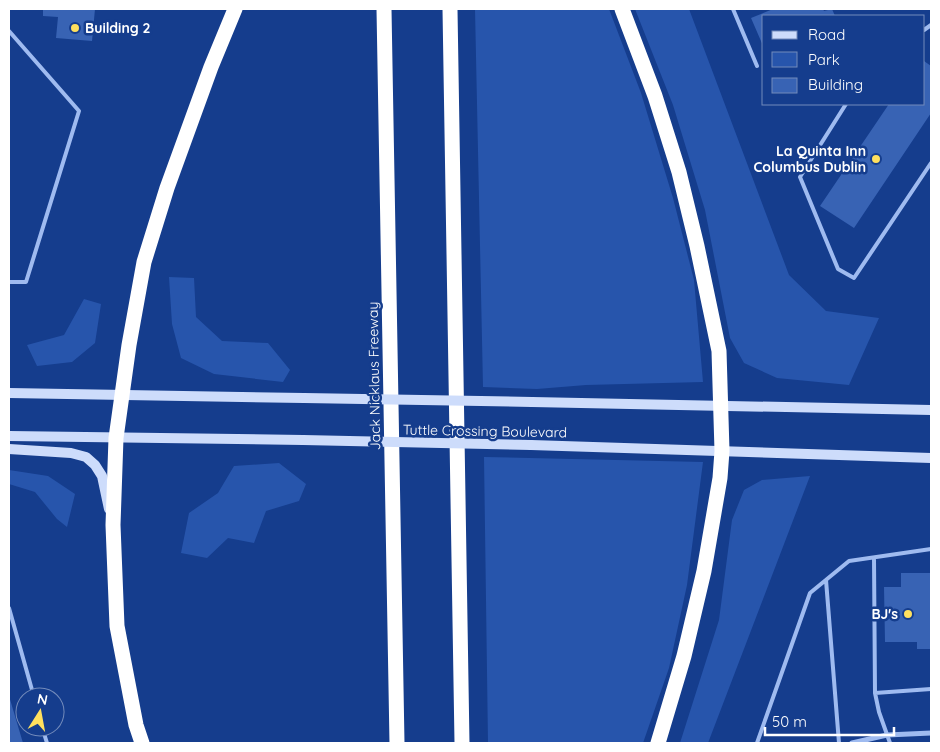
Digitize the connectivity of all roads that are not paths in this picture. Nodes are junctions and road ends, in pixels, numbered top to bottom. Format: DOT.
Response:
graph roads {
  1 [pos="236,9"];
  2 [pos="384,9"];
  3 [pos="450,9"];
  4 [pos="622,9"];
  5 [pos="733,9"];
  6 [pos="9,31"];
  7 [pos="757,66"];
  8 [pos="845,105"];
  9 [pos="931,163"];
  10 [pos="9,282"];
  11 [pos="9,393"];
  12 [pos="122,395"];
  13 [pos="721,406"];
  14 [pos="931,410"];
  15 [pos="9,436"];
  16 [pos="116,438"];
  17 [pos="9,449"];
  18 [pos="722,451"];
  19 [pos="931,458"];
  20 [pos="113,524"];
  21 [pos="931,549"];
  22 [pos="874,558"];
  23 [pos="826,580"];
  24 [pos="9,608"];
  25 [pos="31,687"];
  26 [pos="931,689"];
  27 [pos="875,693"];
  28 [pos="931,733"];
  29 [pos="887,735"];
  30 [pos="142,743"];
  31 [pos="397,743"];
  32 [pos="462,743"];
  33 [pos="658,743"];
  34 [pos="757,743"];
  35 [pos="839,743"];
  36 [pos="852,743"];
  37 [pos="890,743"];
  1 -- 12 [label="highway"];
  2 -- 31 [label="highway, Jack Nicklaus Freeway"];
  3 -- 32 [label="highway"];
  4 -- 13 [label="highway"];
  5 -- 7 [label="lane"];
  6 -- 10 [label="lane"];
  8 -- 9 [label="lane"];
  11 -- 12 [label="main road"];
  12 -- 13 [label="main road, bridge"];
  12 -- 16 [label="highway"];
  13 -- 14 [label="main road"];
  13 -- 18 [label="highway"];
  15 -- 16 [label="main road, Tuttle Crossing Boulevard"];
  16 -- 18 [label="main road, Tuttle Crossing Boulevard, bridge"];
  16 -- 20 [label="highway"];
  17 -- 20 [label="main road"];
  18 -- 19 [label="main road, Tuttle Crossing Boulevard"];
  18 -- 33 [label="highway"];
  20 -- 30 [label="highway"];
  21 -- 22 [label="lane"];
  22 -- 23 [label="lane"];
  22 -- 27 [label="lane"];
  23 -- 34 [label="lane"];
  23 -- 35 [label="lane"];
  24 -- 25 [label="lane"];
  26 -- 27 [label="lane"];
  27 -- 29 [label="lane"];
  28 -- 29 [label="street"];
  29 -- 36 [label="street"];
  29 -- 37 [label="lane"];
}
